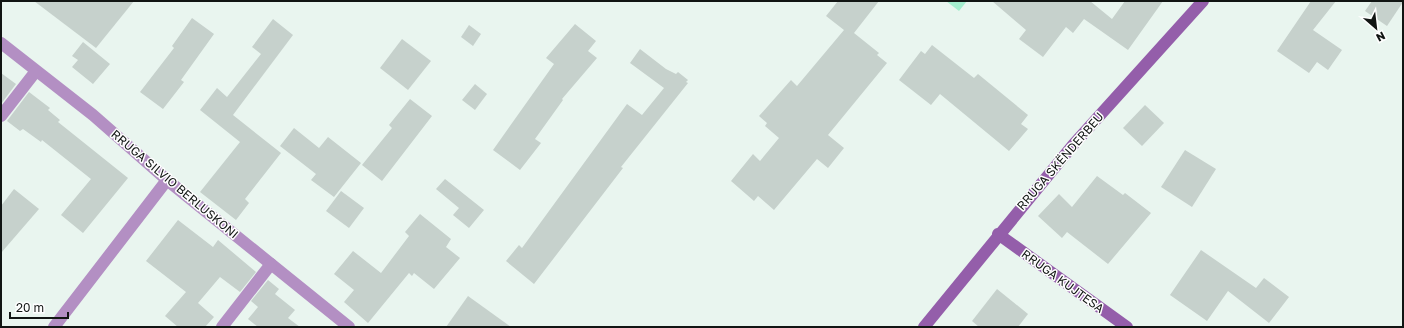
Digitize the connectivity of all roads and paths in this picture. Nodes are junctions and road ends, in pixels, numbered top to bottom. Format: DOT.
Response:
graph roads {
  1 [pos="1203,1"];
  2 [pos="1,43"];
  3 [pos="36,70"];
  4 [pos="1,116"];
  5 [pos="167,180"];
  6 [pos="998,234"];
  7 [pos="271,264"];
  8 [pos="54,327"];
  9 [pos="222,327"];
  10 [pos="349,327"];
  11 [pos="924,327"];
  12 [pos="1127,327"];
  1 -- 6 [label="main road, RRUGA SKËNDERBEU"];
  2 -- 3 [label="street, RRUGA SILVIO BERLUSKONI"];
  3 -- 4 [label="street"];
  3 -- 5 [label="street, RRUGA SILVIO BERLUSKONI"];
  5 -- 7 [label="street, RRUGA SILVIO BERLUSKONI"];
  5 -- 8 [label="street"];
  6 -- 11 [label="main road, RRUGA SKËNDERBEU"];
  6 -- 12 [label="main road, RRUGA KUJTESA"];
  7 -- 9 [label="street"];
  7 -- 10 [label="street, RRUGA SILVIO BERLUSKONI"];
}
